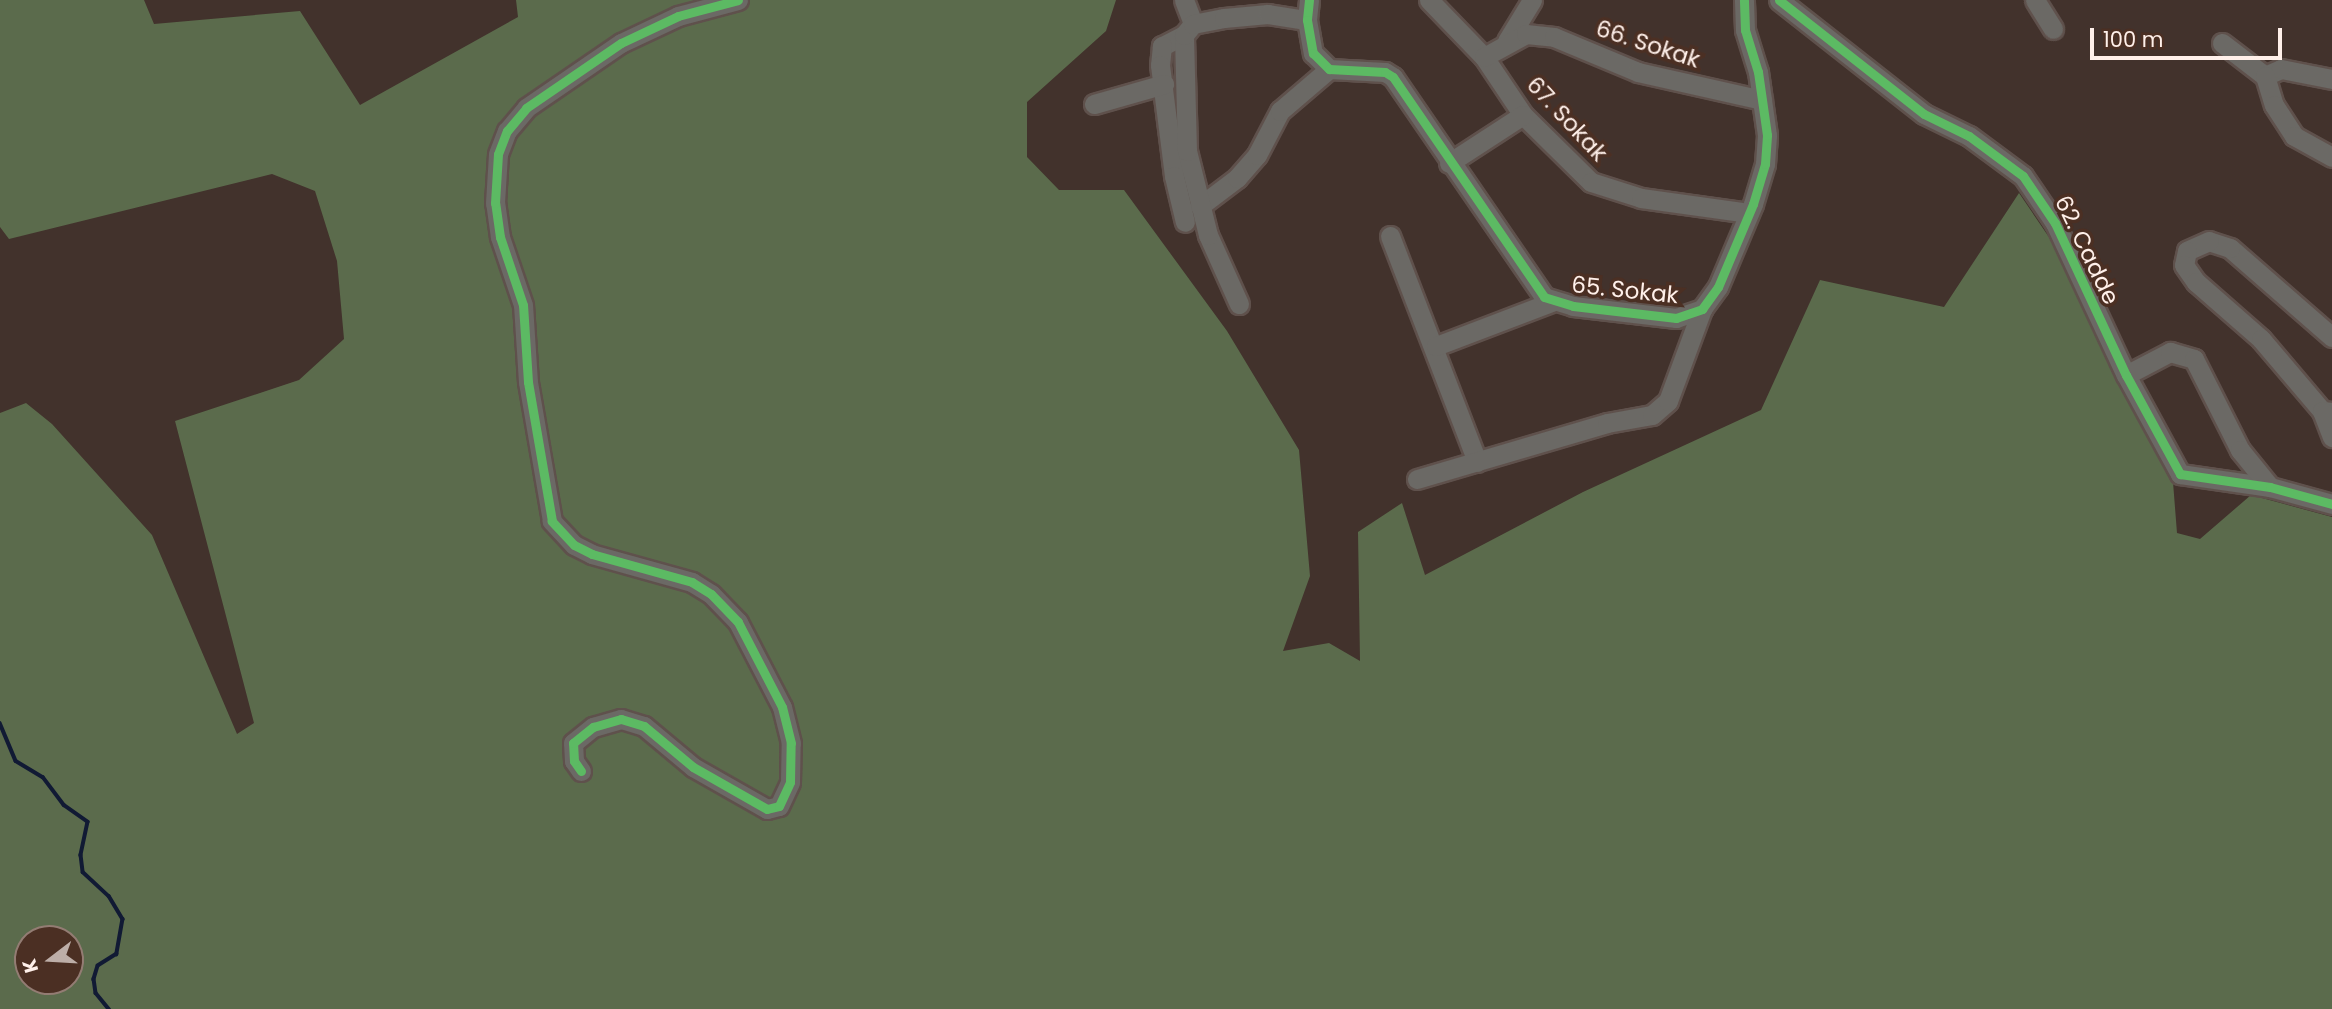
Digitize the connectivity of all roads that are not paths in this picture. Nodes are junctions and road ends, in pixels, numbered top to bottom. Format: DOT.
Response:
graph roads {
  1 [pos="738,0"];
  2 [pos="1184,0"];
  3 [pos="1310,0"];
  4 [pos="1429,0"];
  5 [pos="1532,0"];
  6 [pos="1744,0"];
  7 [pos="1779,0"];
  8 [pos="2035,0"];
  9 [pos="1307,20"];
  10 [pos="2053,29"];
  11 [pos="1189,30"];
  12 [pos="1507,41"];
  13 [pos="2222,43"];
  14 [pos="1485,57"];
  15 [pos="1329,69"];
  16 [pos="2265,76"];
  17 [pos="2332,79"];
  18 [pos="1164,84"];
  19 [pos="1762,100"];
  20 [pos="1094,104"];
  21 [pos="1524,115"];
  22 [pos="2332,157"];
  23 [pos="1449,163"];
  24 [pos="1200,206"];
  25 [pos="1749,213"];
  26 [pos="1185,222"];
  27 [pos="1390,236"];
  28 [pos="1554,301"];
  29 [pos="1239,304"];
  30 [pos="1702,309"];
  31 [pos="2332,337"];
  32 [pos="1436,346"];
  33 [pos="2126,376"];
  34 [pos="2327,412"];
  35 [pos="2332,437"];
  36 [pos="1477,461"];
  37 [pos="1417,479"];
  38 [pos="2270,487"];
  39 [pos="2332,503"];
  40 [pos="582,771"];
  1 -- 40 [label="street"];
  2 -- 11 [label="street"];
  3 -- 9 [label="street"];
  4 -- 14 [label="street, 67. Sokak"];
  5 -- 12 [label="street"];
  6 -- 19 [label="street, 65. Sokak"];
  7 -- 33 [label="street, 62. Cadde"];
  8 -- 10 [label="street"];
  9 -- 11 [label="street"];
  9 -- 15 [label="street"];
  11 -- 18 [label="street"];
  11 -- 24 [label="street"];
  12 -- 14 [label="street, 66. Sokak"];
  12 -- 19 [label="street, 66. Sokak"];
  13 -- 16 [label="street"];
  14 -- 21 [label="street, 67. Sokak"];
  15 -- 23 [label="street, 65. Sokak"];
  15 -- 24 [label="street"];
  16 -- 17 [label="street"];
  16 -- 22 [label="street"];
  18 -- 20 [label="street"];
  18 -- 26 [label="street"];
  19 -- 25 [label="street, 65. Sokak"];
  21 -- 23 [label="street"];
  21 -- 25 [label="street, 67. Sokak"];
  23 -- 28 [label="street, 65. Sokak"];
  24 -- 29 [label="street"];
  25 -- 30 [label="street, 65. Sokak"];
  27 -- 32 [label="street"];
  28 -- 30 [label="street, 65. Sokak"];
  28 -- 32 [label="street"];
  30 -- 36 [label="street"];
  31 -- 34 [label="street"];
  32 -- 36 [label="street"];
  33 -- 38 [label="street, 62. Cadde"];
  33 -- 38 [label="street"];
  34 -- 35 [label="street"];
  36 -- 37 [label="street"];
  38 -- 39 [label="street, 62. Cadde"];
}
